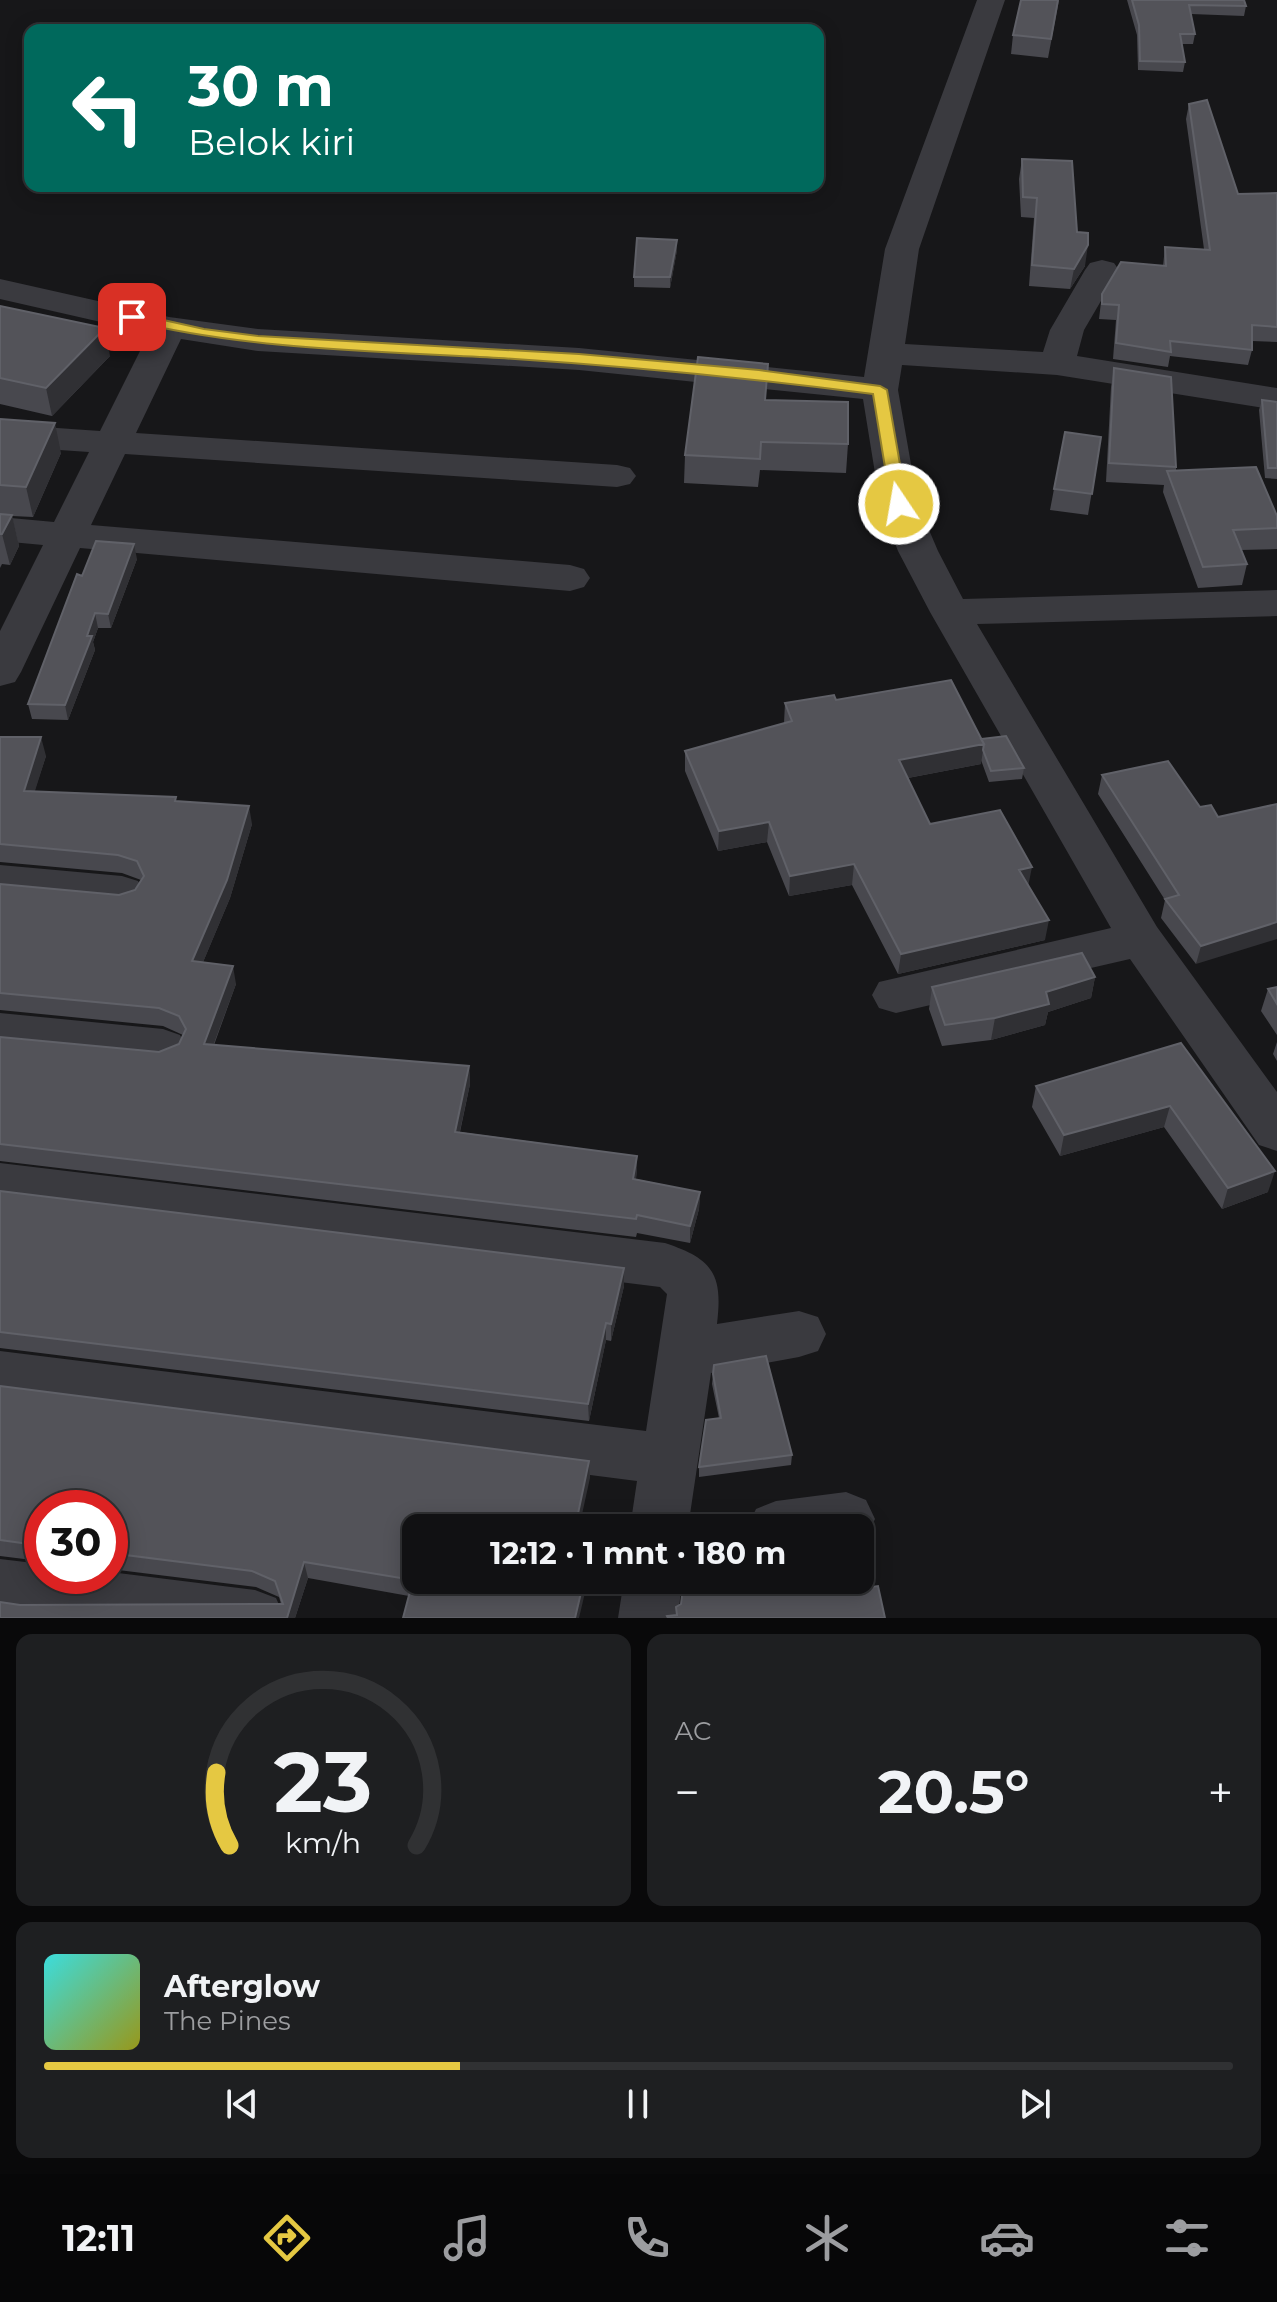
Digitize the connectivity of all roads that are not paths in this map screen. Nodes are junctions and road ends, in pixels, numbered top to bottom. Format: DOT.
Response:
graph roads {
  1 [pos="991,0"];
  2 [pos="1102,270"];
  3 [pos="0,289"];
  4 [pos="169,327"];
  5 [pos="1057,364"];
  6 [pos="883,372"];
  7 [pos="1277,399"];
  8 [pos="0,423"];
  9 [pos="0,435"];
  10 [pos="60,439"];
  11 [pos="112,443"];
  12 [pos="617,476"];
  13 [pos="0,529"];
  14 [pos="68,534"];
  15 [pos="570,578"];
  16 [pos="1277,603"];
  17 [pos="950,612"];
  18 [pos="10,632"];
  19 [pos="0,672"];
  20 [pos="0,882"];
  21 [pos="122,893"];
  22 [pos="1141,939"];
  23 [pos="896,995"];
  24 [pos="0,1032"];
  25 [pos="163,1048"];
  26 [pos="1277,1131"];
  27 [pos="0,1184"];
  28 [pos="799,1334"];
  29 [pos="688,1353"];
  30 [pos="0,1375"];
  31 [pos="667,1459"];
  32 [pos="661,1514"];
  33 [pos="0,1587"];
  34 [pos="651,1594"];
  35 [pos="255,1618"];
  36 [pos="648,1618"];
  1 -- 6 [label="street"];
  2 -- 5 [label="street"];
  3 -- 4 [label="street"];
  4 -- 6 [label="street"];
  4 -- 11 [label="street"];
  5 -- 6 [label="street"];
  5 -- 7 [label="street"];
  6 -- 17 [label="street"];
  8 -- 10 [label="street"];
  9 -- 10 [label="street"];
  10 -- 11 [label="street"];
  11 -- 12 [label="street"];
  11 -- 14 [label="street"];
  13 -- 14 [label="street"];
  14 -- 15 [label="street"];
  14 -- 18 [label="street"];
  16 -- 17 [label="street"];
  17 -- 22 [label="street"];
  18 -- 19 [label="street"];
  20 -- 21 [label="street"];
  22 -- 23 [label="street"];
  22 -- 26 [label="street"];
  24 -- 25 [label="street"];
  27 -- 29 [label="street"];
  28 -- 29 [label="street"];
  29 -- 31 [label="street"];
  30 -- 31 [label="street"];
  31 -- 32 [label="street"];
  33 -- 35 [label="street"];
  34 -- 36 [label="street"];
}
